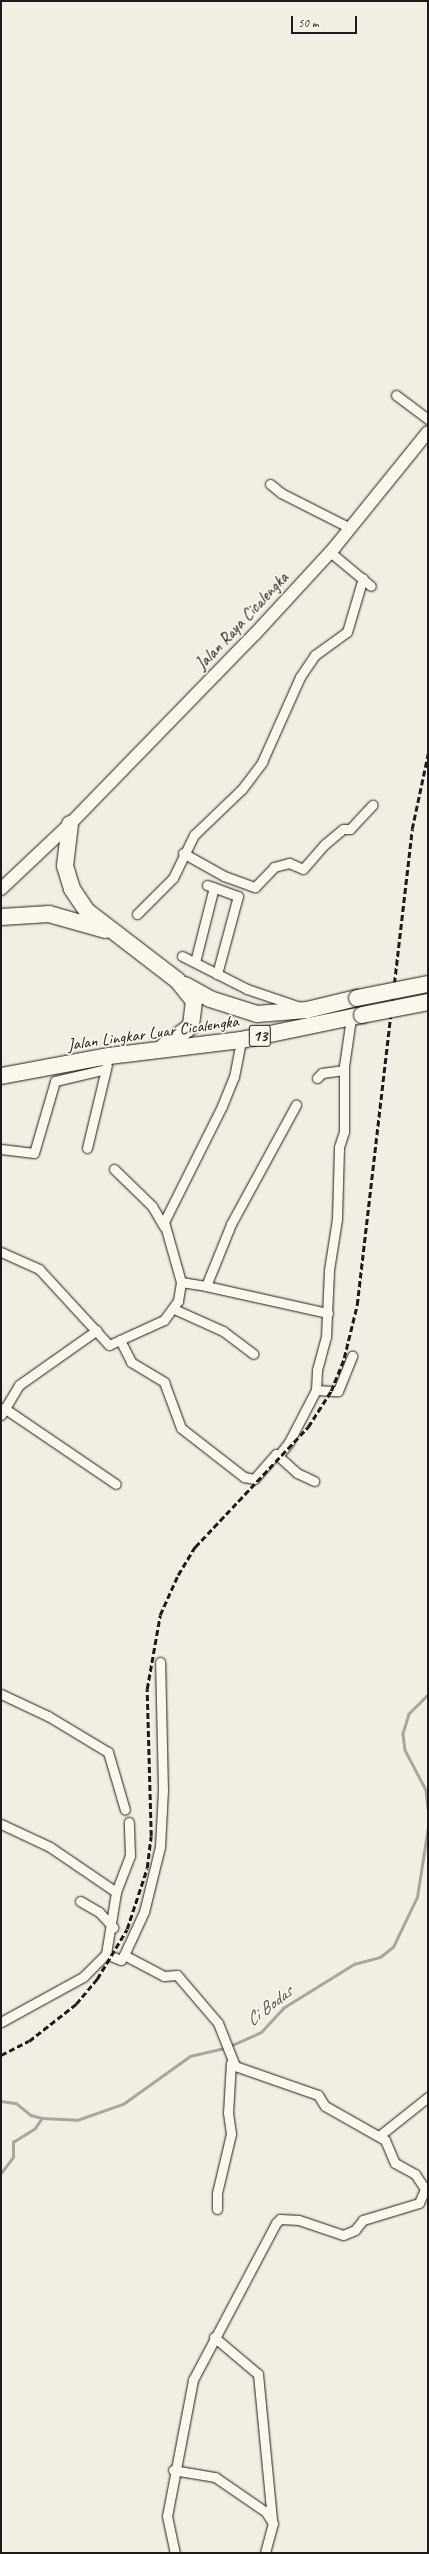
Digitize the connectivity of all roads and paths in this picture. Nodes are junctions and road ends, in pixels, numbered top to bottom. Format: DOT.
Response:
graph roads {
  1 [pos="396,395"];
  2 [pos="428,419"];
  3 [pos="428,432"];
  4 [pos="270,484"];
  5 [pos="350,528"];
  6 [pos="330,552"];
  7 [pos="363,578"];
  8 [pos="371,586"];
  9 [pos="372,805"];
  10 [pos="70,824"];
  11 [pos="182,853"];
  12 [pos="1,889"];
  13 [pos="137,914"];
  14 [pos="1,916"];
  15 [pos="109,931"];
  16 [pos="182,956"];
  17 [pos="195,962"];
  18 [pos="217,974"];
  19 [pos="177,980"];
  20 [pos="428,984"];
  21 [pos="428,1002"];
  22 [pos="307,1010"];
  23 [pos="357,1016"];
  24 [pos="241,1040"];
  25 [pos="157,1050"];
  26 [pos="107,1063"];
  27 [pos="344,1070"];
  28 [pos="1,1076"];
  29 [pos="316,1078"];
  30 [pos="296,1105"];
  31 [pos="87,1148"];
  32 [pos="1,1149"];
  33 [pos="114,1169"];
  34 [pos="164,1227"];
  35 [pos="1,1252"];
  36 [pos="181,1282"];
  37 [pos="206,1286"];
  38 [pos="174,1309"];
  39 [pos="328,1313"];
  40 [pos="97,1330"];
  41 [pos="120,1340"];
  42 [pos="253,1354"];
  43 [pos="352,1356"];
  44 [pos="316,1390"];
  45 [pos="3,1411"];
  46 [pos="278,1455"];
  47 [pos="314,1481"];
  48 [pos="116,1484"];
  49 [pos="160,1662"];
  50 [pos="1,1694"];
  51 [pos="125,1810"];
  52 [pos="129,1822"];
  53 [pos="1,1824"];
  54 [pos="116,1892"];
  55 [pos="80,1901"];
  56 [pos="113,1927"];
  57 [pos="106,1954"];
  58 [pos="124,1955"];
  59 [pos="1,2022"];
  60 [pos="231,2063"];
  61 [pos="428,2097"];
  62 [pos="379,2136"];
  63 [pos="425,2201"];
  64 [pos="217,2209"];
  65 [pos="214,2337"];
  66 [pos="173,2470"];
  67 [pos="272,2520"];
  68 [pos="175,2553"];
  69 [pos="265,2553"];
  1 -- 2 [label="street"];
  3 -- 5 [label="main road, Jalan Raya Cicalengka"];
  4 -- 5 [label="street"];
  5 -- 6 [label="main road, Jalan Raya Cicalengka"];
  6 -- 7 [label="street"];
  6 -- 10 [label="main road, Jalan Raya Cicalengka"];
  7 -- 8 [label="street"];
  7 -- 11 [label="street"];
  9 -- 11 [label="street"];
  10 -- 12 [label="main road, Jalan Raya Cicalengka"];
  10 -- 15 [label="highway"];
  11 -- 13 [label="street"];
  14 -- 15 [label="highway, 13"];
  15 -- 19 [label="highway, 13"];
  16 -- 17 [label="street"];
  17 -- 18 [label="street"];
  17 -- 18 [label="street"];
  18 -- 22 [label="street"];
  19 -- 22 [label="highway, Jalan Lingkar Luar Cicalengka / 13"];
  19 -- 25 [label="highway"];
  20 -- 22 [label="highway, Jalan Lingkar Luar Cicalengka / 13, bridge"];
  21 -- 23 [label="highway, Jalan Lingkar Luar Cicalengka / 13, bridge"];
  23 -- 24 [label="highway, Jalan Lingkar Luar Cicalengka / 13"];
  23 -- 27 [label="street"];
  24 -- 25 [label="highway, Jalan Lingkar Luar Cicalengka / 13"];
  24 -- 34 [label="street"];
  25 -- 26 [label="highway, Jalan Lingkar Luar Cicalengka / 13"];
  26 -- 28 [label="highway, Jalan Lingkar Luar Cicalengka / 13"];
  26 -- 31 [label="street"];
  26 -- 32 [label="street"];
  27 -- 29 [label="street"];
  27 -- 39 [label="street"];
  30 -- 37 [label="street"];
  33 -- 34 [label="street"];
  34 -- 36 [label="street"];
  35 -- 40 [label="street"];
  36 -- 37 [label="street"];
  36 -- 38 [label="street"];
  37 -- 39 [label="street"];
  38 -- 41 [label="street"];
  38 -- 42 [label="street"];
  39 -- 44 [label="street"];
  40 -- 41 [label="street"];
  40 -- 45 [label="street"];
  41 -- 46 [label="street"];
  43 -- 44 [label="street"];
  44 -- 46 [label="street"];
  45 -- 48 [label="street"];
  46 -- 47 [label="street"];
  49 -- 58 [label="street"];
  50 -- 51 [label="street"];
  52 -- 54 [label="street"];
  53 -- 54 [label="street"];
  54 -- 56 [label="street"];
  55 -- 56 [label="street"];
  56 -- 57 [label="street"];
  57 -- 58 [label="street"];
  57 -- 59 [label="street"];
  58 -- 60 [label="street"];
  60 -- 62 [label="street"];
  60 -- 64 [label="street"];
  61 -- 62 [label="street"];
  62 -- 63 [label="street"];
  63 -- 65 [label="street"];
  65 -- 66 [label="street"];
  65 -- 67 [label="street"];
  66 -- 67 [label="street"];
  66 -- 68 [label="street"];
  67 -- 69 [label="street"];
}
